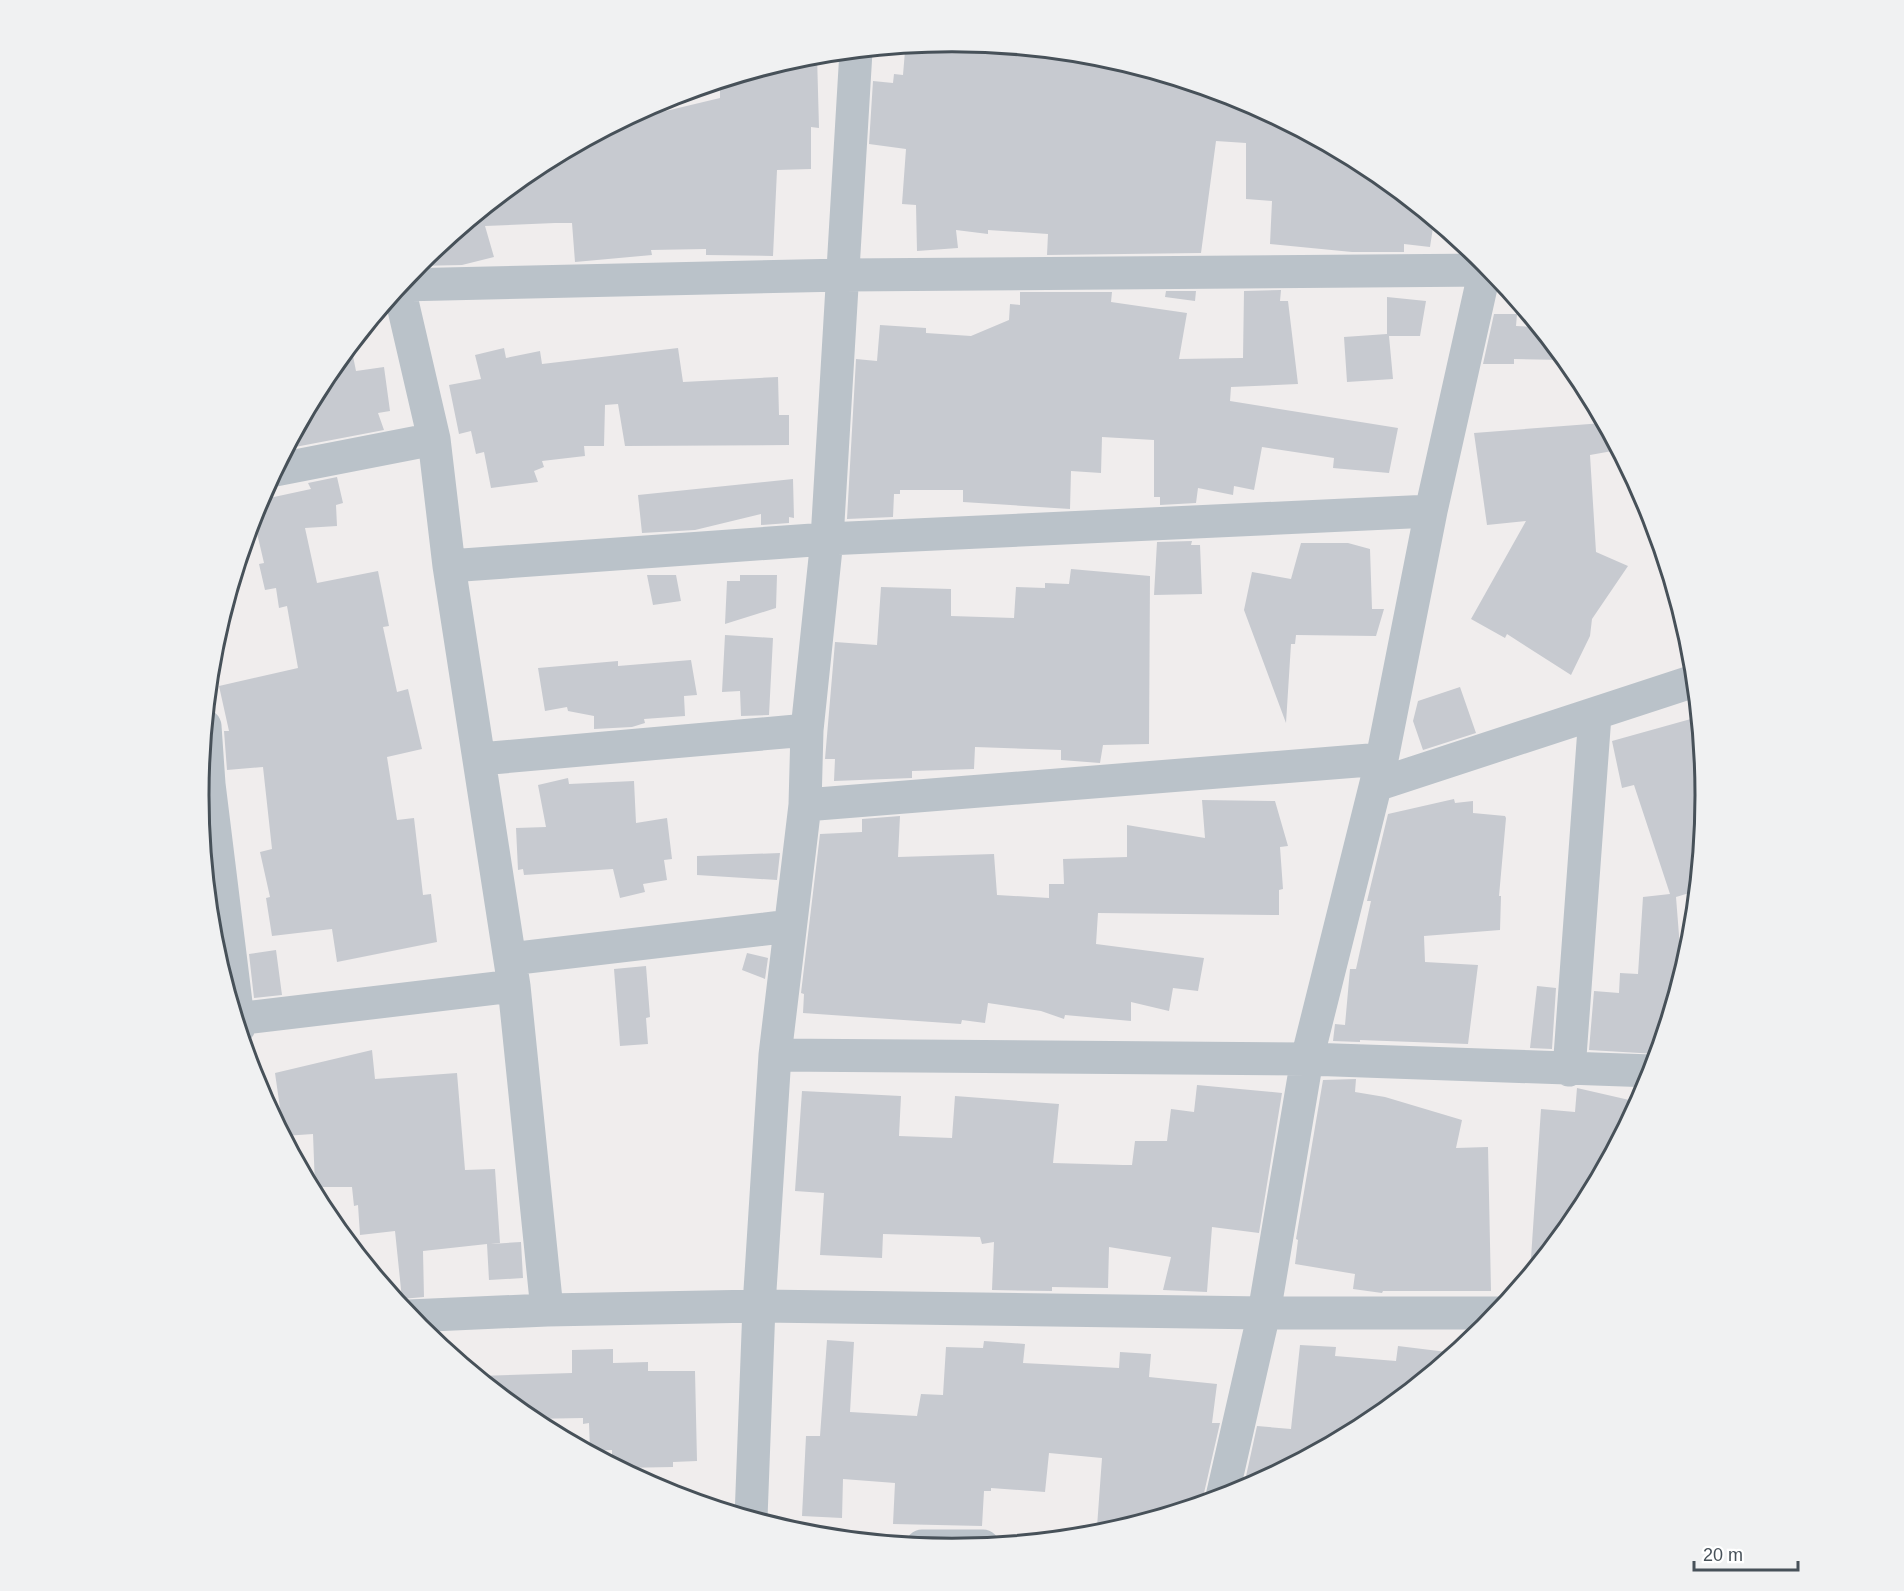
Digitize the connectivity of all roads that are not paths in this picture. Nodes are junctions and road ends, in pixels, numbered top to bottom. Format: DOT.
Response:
graph roads {
  1 [pos="856,59"];
  2 [pos="1475,268"];
  3 [pos="844,274"];
  4 [pos="1485,279"];
  5 [pos="412,286"];
  6 [pos="402,296"];
  7 [pos="435,439"];
  8 [pos="286,468"];
  9 [pos="1431,511"];
  10 [pos="827,539"];
  11 [pos="449,566"];
  12 [pos="1686,684"];
  13 [pos="1595,715"];
  14 [pos="807,730"];
  15 [pos="480,759"];
  16 [pos="1379,772"];
  17 [pos="805,805"];
  18 [pos="210,830"];
  19 [pos="790,926"];
  20 [pos="512,973"];
  21 [pos="232,978"];
  22 [pos="244,1021"];
  23 [pos="775,1055"];
  24 [pos="1307,1059"];
  25 [pos="1569,1070"];
  26 [pos="1642,1071"];
  27 [pos="759,1306"];
  28 [pos="547,1310"];
  29 [pos="1485,1312"];
  30 [pos="1264,1313"];
  31 [pos="422,1315"];
  32 [pos="1224,1486"];
  33 [pos="752,1511"];
  1 -- 3 [label="street"];
  2 -- 3 [label="street"];
  3 -- 5 [label="street"];
  3 -- 10 [label="street"];
  4 -- 9 [label="street"];
  6 -- 7 [label="street"];
  7 -- 8 [label="street"];
  7 -- 11 [label="street"];
  9 -- 10 [label="street"];
  9 -- 16 [label="street"];
  10 -- 11 [label="street"];
  10 -- 14 [label="street"];
  11 -- 15 [label="street"];
  12 -- 13 [label="street"];
  13 -- 16 [label="street"];
  13 -- 25 [label="street"];
  14 -- 15 [label="street"];
  14 -- 17 [label="street"];
  15 -- 20 [label="street"];
  16 -- 17 [label="street"];
  16 -- 24 [label="street"];
  17 -- 19 [label="street"];
  18 -- 21 [label="street"];
  19 -- 20 [label="street"];
  19 -- 23 [label="street"];
  20 -- 22 [label="street"];
  20 -- 28 [label="street"];
  23 -- 24 [label="street"];
  23 -- 27 [label="street"];
  24 -- 25 [label="street"];
  24 -- 30 [label="street"];
  25 -- 26 [label="street"];
  27 -- 28 [label="street"];
  27 -- 30 [label="street"];
  27 -- 33 [label="street"];
  28 -- 31 [label="street"];
  29 -- 30 [label="street"];
  30 -- 32 [label="street"];
}
